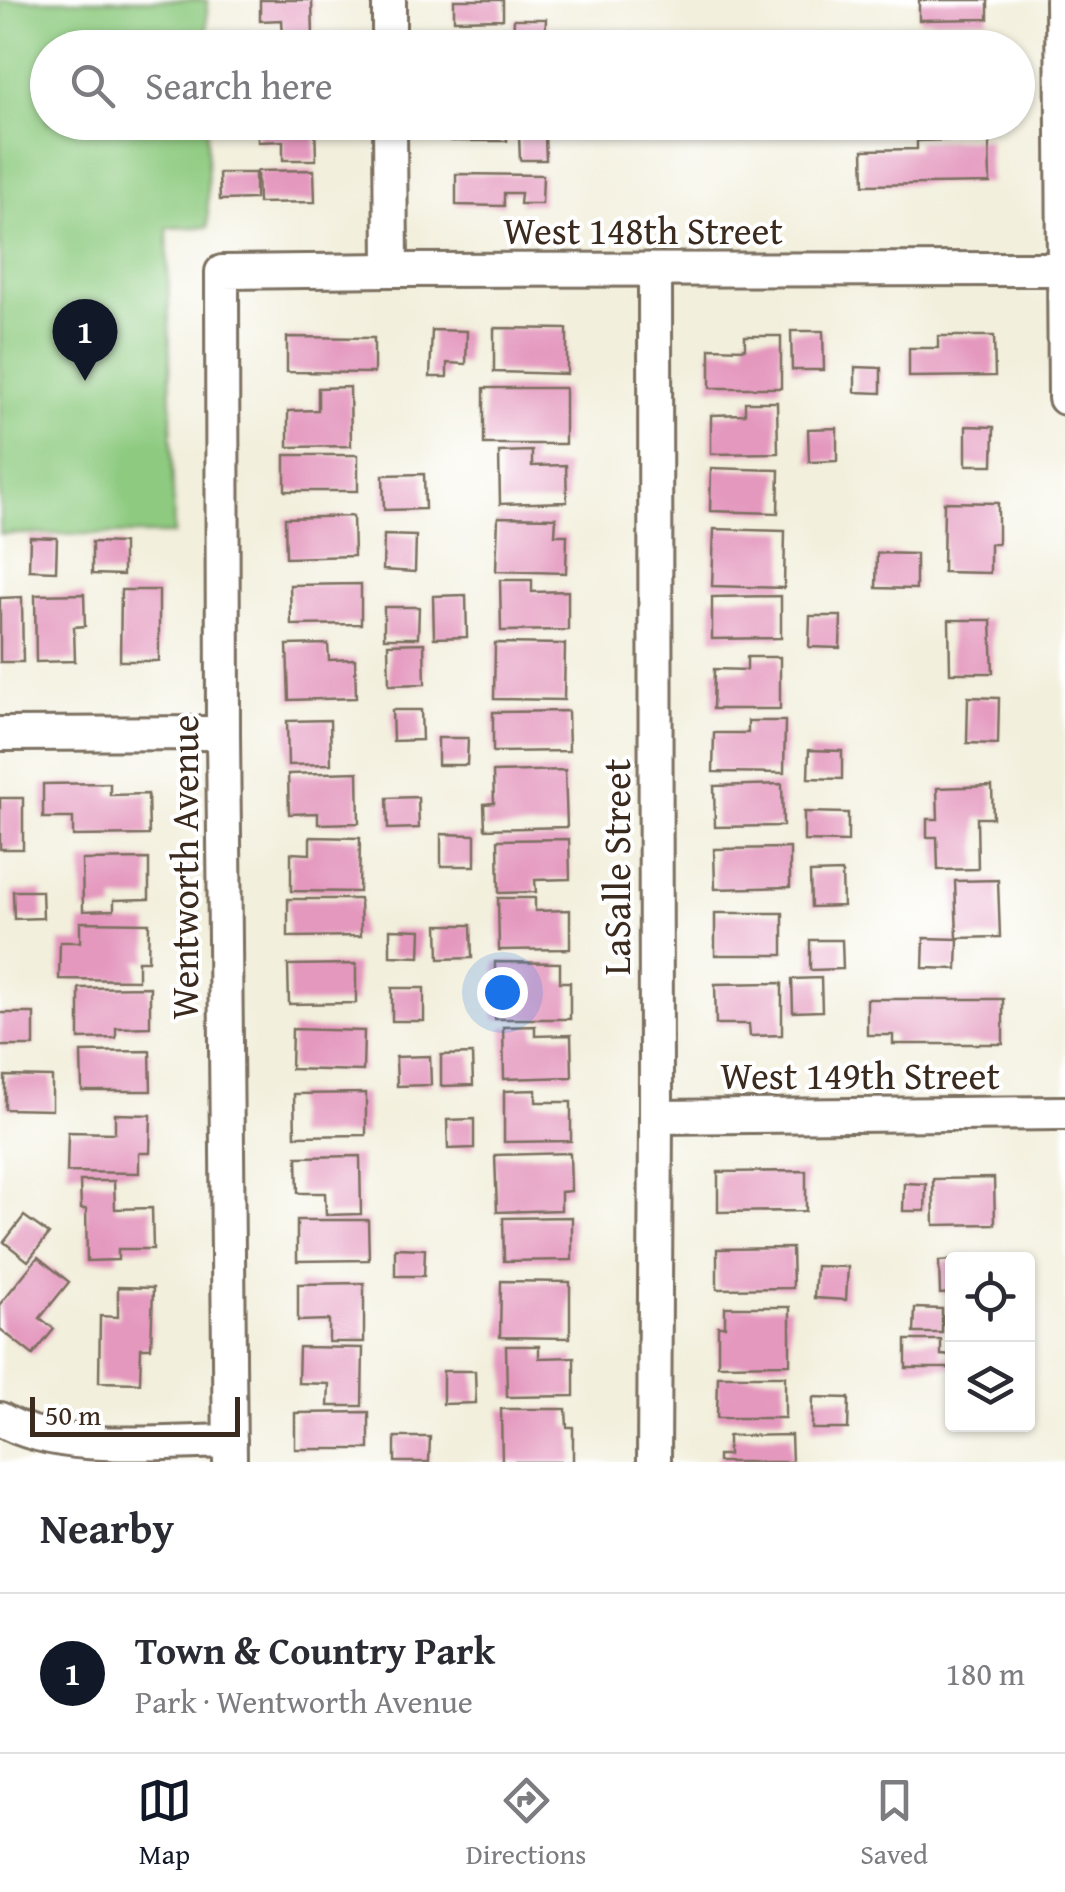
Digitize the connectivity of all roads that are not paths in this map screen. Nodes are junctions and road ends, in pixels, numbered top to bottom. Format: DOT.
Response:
graph roads {
  1 [pos="389,0"];
  2 [pos="1062,0"];
  3 [pos="389,30"];
  4 [pos="390,140"];
  5 [pos="1064,269"];
  6 [pos="391,270"];
  7 [pos="654,271"];
  8 [pos="222,272"];
  9 [pos="1065,398"];
  10 [pos="223,733"];
  11 [pos="0,734"];
  12 [pos="1065,1114"];
  13 [pos="656,1117"];
  14 [pos="0,1419"];
  15 [pos="230,1451"];
  16 [pos="654,1462"];
  1 -- 3 [label="street"];
  2 -- 5 [label="street"];
  4 -- 6 [label="street"];
  5 -- 7 [label="street, West 148th Street"];
  5 -- 9 [label="street"];
  6 -- 7 [label="street, West 148th Street"];
  6 -- 8 [label="street, West 148th Street"];
  7 -- 13 [label="street, LaSalle Street"];
  8 -- 10 [label="street, Wentworth Avenue"];
  10 -- 11 [label="street"];
  10 -- 15 [label="street, Wentworth Avenue"];
  12 -- 13 [label="street, West 149th Street"];
  13 -- 16 [label="street, LaSalle Street"];
  14 -- 15 [label="street"];
}
